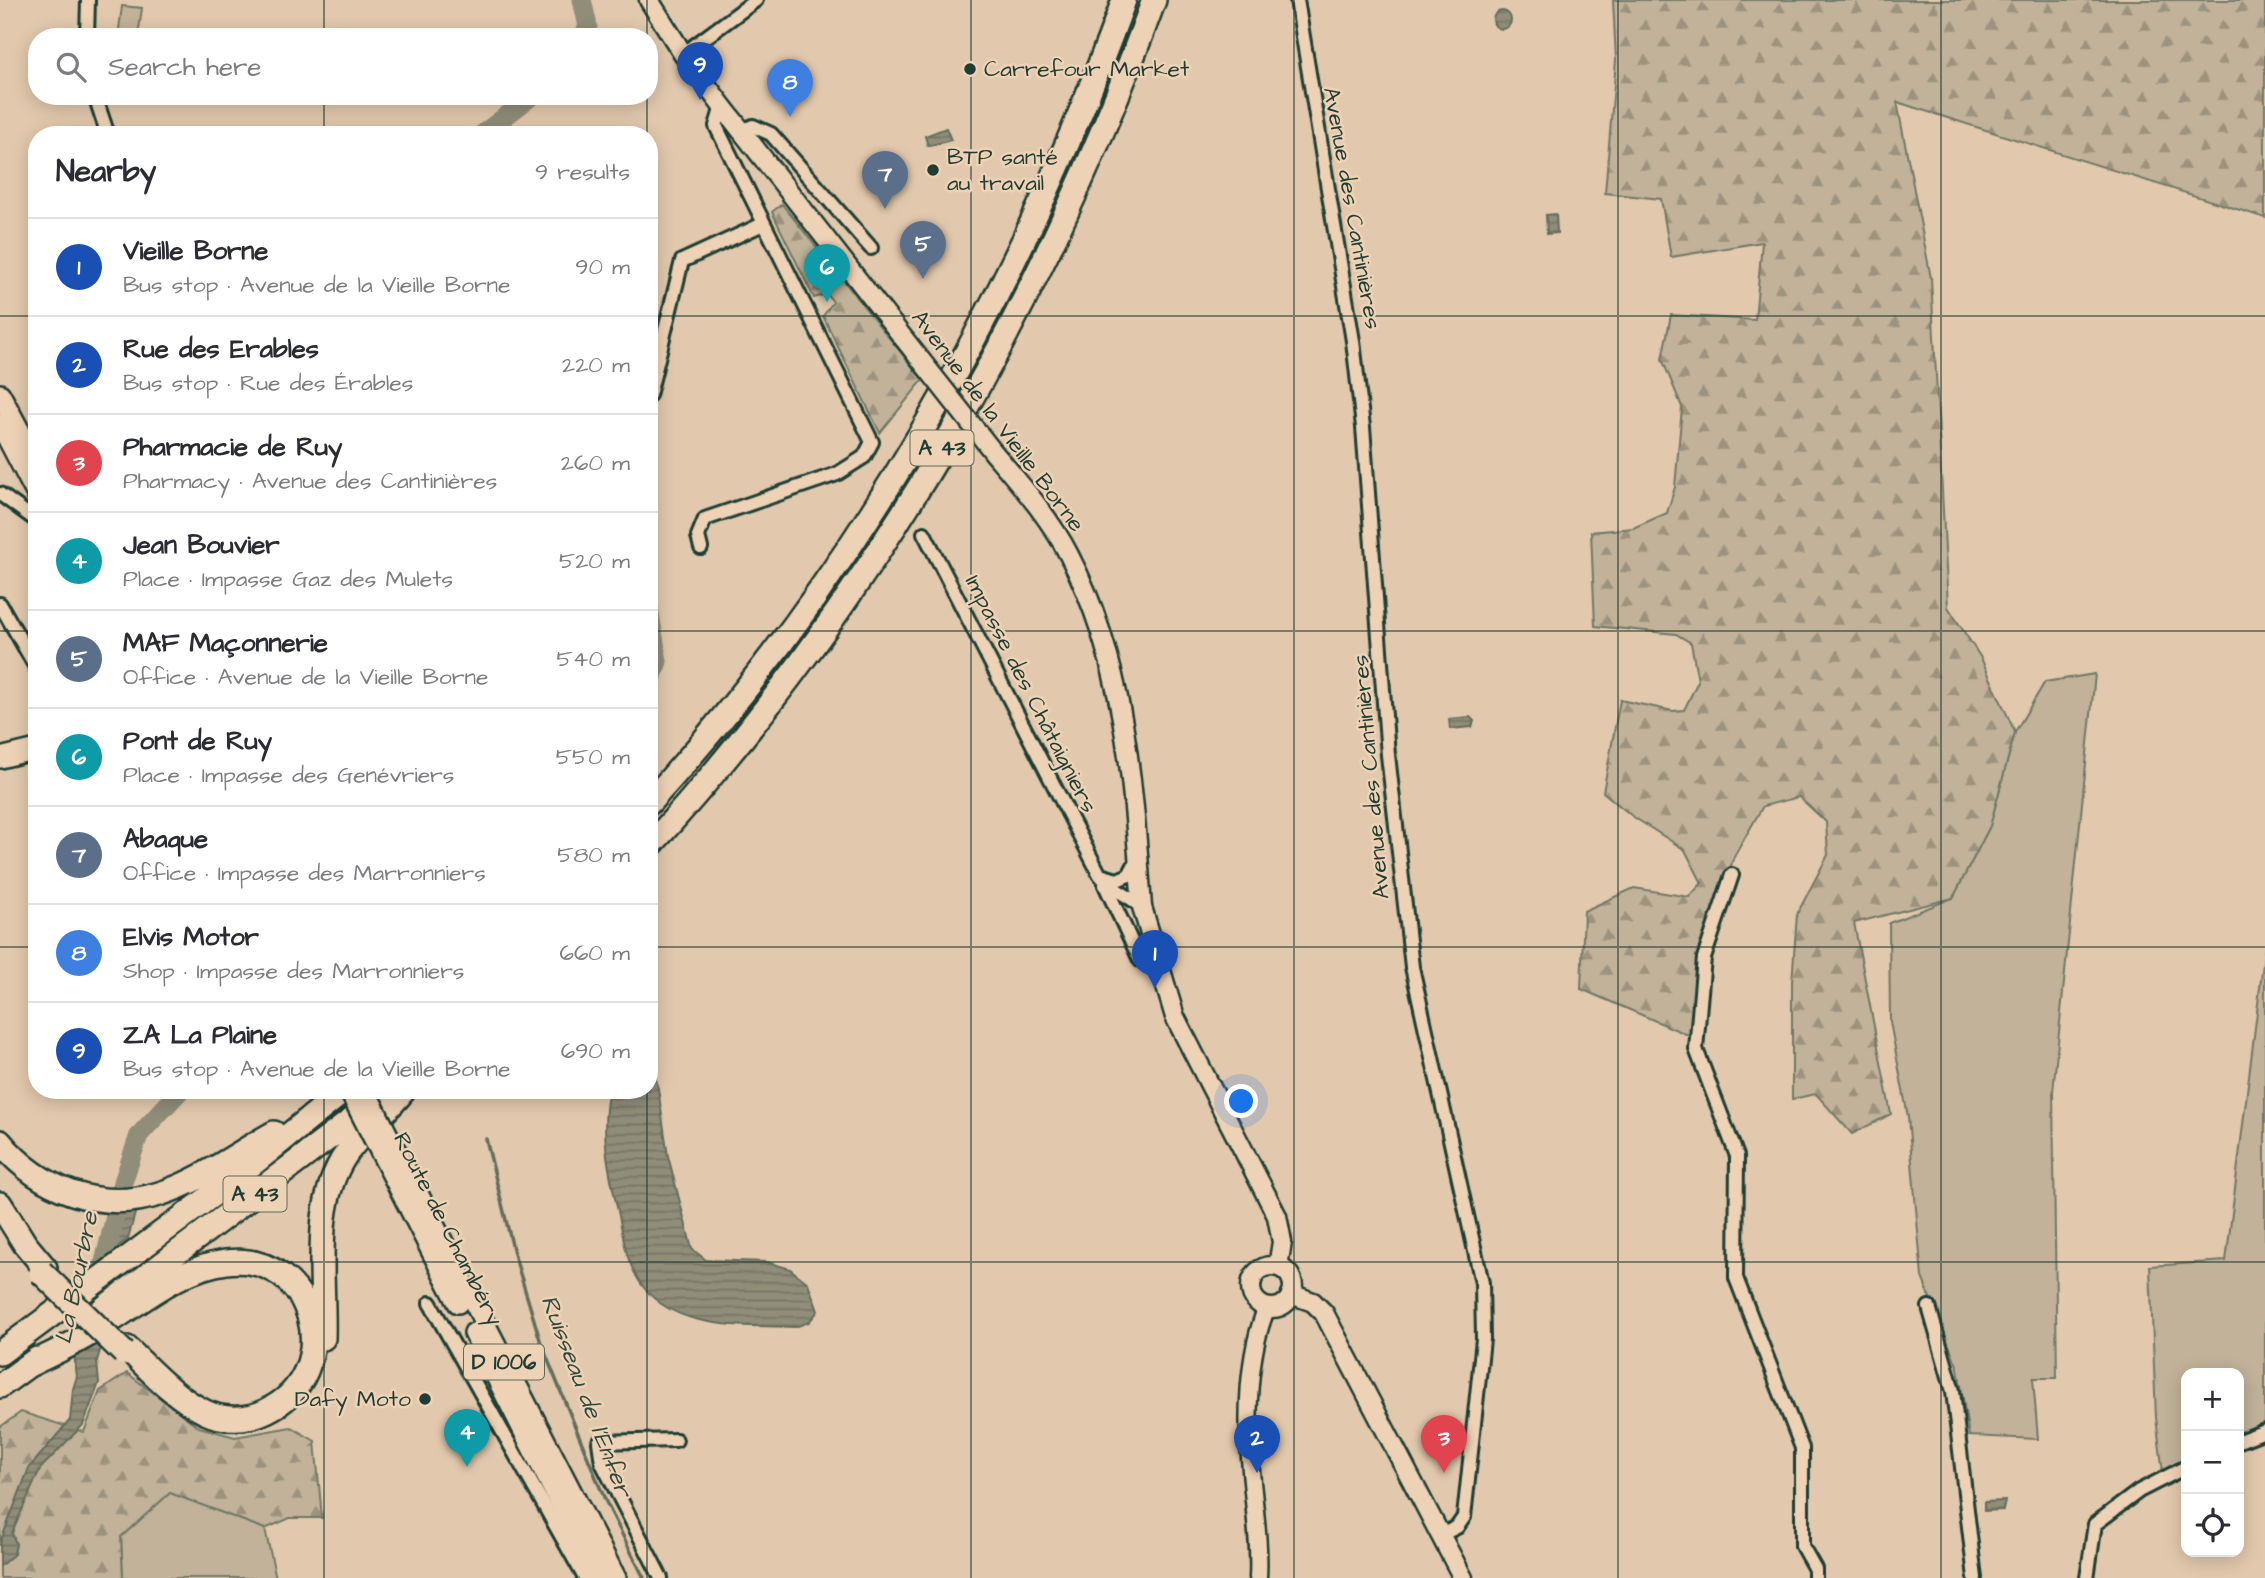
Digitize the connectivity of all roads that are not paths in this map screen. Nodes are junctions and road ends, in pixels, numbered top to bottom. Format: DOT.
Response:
graph roads {
  1 [pos="88,0"];
  2 [pos="649,0"];
  3 [pos="756,0"];
  4 [pos="1124,0"];
  5 [pos="1154,0"];
  6 [pos="1297,0"];
  7 [pos="87,28"];
  8 [pos="683,54"];
  9 [pos="98,105"];
  10 [pos="722,106"];
  11 [pos="105,126"];
  12 [pos="742,131"];
  13 [pos="763,224"];
  14 [pos="871,248"];
  15 [pos="658,358"];
  16 [pos="0,394"];
  17 [pos="0,424"];
  18 [pos="28,446"];
  19 [pos="28,478"];
  20 [pos="0,494"];
  21 [pos="28,514"];
  22 [pos="924,533"];
  23 [pos="701,548"];
  24 [pos="0,604"];
  25 [pos="28,653"];
  26 [pos="28,739"];
  27 [pos="0,746"];
  28 [pos="28,751"];
  29 [pos="0,758"];
  30 [pos="658,793"];
  31 [pos="658,837"];
  32 [pos="1138,858"];
  33 [pos="1100,875"];
  34 [pos="1732,875"];
  35 [pos="1142,907"];
  36 [pos="1157,965"];
  37 [pos="333,1099"];
  38 [pos="335,1099"];
  39 [pos="346,1099"];
  40 [pos="368,1099"];
  41 [pos="379,1099"];
  42 [pos="395,1099"];
  43 [pos="0,1142"];
  44 [pos="387,1149"];
  45 [pos="0,1204"];
  46 [pos="0,1218"];
  47 [pos="1278,1267"];
  48 [pos="43,1270"];
  49 [pos="1291,1294"];
  50 [pos="430,1303"];
  51 [pos="117,1307"];
  52 [pos="1267,1307"];
  53 [pos="1929,1307"];
  54 [pos="125,1351"];
  55 [pos="0,1353"];
  56 [pos="0,1386"];
  57 [pos="2265,1431"];
  58 [pos="2244,1439"];
  59 [pos="676,1440"];
  60 [pos="2181,1470"];
  61 [pos="1441,1535"];
  62 [pos="585,1578"];
  63 [pos="598,1578"];
  64 [pos="616,1578"];
  65 [pos="661,1578"];
  66 [pos="1258,1578"];
  67 [pos="1463,1578"];
  68 [pos="1815,1578"];
  69 [pos="1975,1578"];
  70 [pos="2087,1578"];
  1 -- 7 [label="street"];
  2 -- 8 [label="main road, Avenue de la Vieille Borne"];
  3 -- 8 [label="street"];
  4 -- 30 [label="highway, A 43"];
  5 -- 31 [label="highway, A 43"];
  6 -- 61 [label="street, Avenue des Cantinières"];
  8 -- 10 [label="main road, Avenue de la Vieille Borne"];
  9 -- 11 [label="street"];
  10 -- 12 [label="main road, Avenue de la Vieille Borne"];
  10 -- 13 [label="street"];
  12 -- 14 [label="street"];
  12 -- 32 [label="main road, Avenue de la Vieille Borne, bridge"];
  13 -- 15 [label="street"];
  13 -- 23 [label="street"];
  16 -- 18 [label="main road"];
  17 -- 19 [label="main road"];
  20 -- 21 [label="street"];
  22 -- 33 [label="street, Impasse des Châtaigniers"];
  24 -- 25 [label="street"];
  26 -- 27 [label="main road"];
  28 -- 29 [label="main road"];
  32 -- 33 [label="street"];
  32 -- 35 [label="main road, Avenue de la Vieille Borne"];
  33 -- 35 [label="street, Impasse des Châtaigniers"];
  33 -- 36 [label="street"];
  34 -- 68 [label="street"];
  35 -- 36 [label="main road, Avenue de la Vieille Borne"];
  36 -- 47 [label="main road, Avenue de la Vieille Borne"];
  37 -- 43 [label="highway"];
  38 -- 55 [label="highway, A 43"];
  39 -- 44 [label="main road, Route de Chambéry / D 1006, bridge"];
  40 -- 44 [label="main road, Route de Chambéry / D 1006, bridge"];
  41 -- 51 [label="highway, A 43"];
  42 -- 54 [label="highway"];
  44 -- 63 [label="main road, Route de Chambéry / D 1006"];
  44 -- 64 [label="main road, Route de Chambéry / D 1006"];
  45 -- 48 [label="highway"];
  46 -- 48 [label="highway"];
  47 -- 49 [label="main road, Avenue de la Vieille Borne"];
  47 -- 52 [label="main road"];
  48 -- 54 [label="highway"];
  49 -- 52 [label="main road"];
  49 -- 61 [label="main road"];
  50 -- 62 [label="street"];
  51 -- 54 [label="highway"];
  51 -- 56 [label="highway, A 43"];
  52 -- 66 [label="street"];
  53 -- 69 [label="street"];
  57 -- 58 [label="street"];
  59 -- 65 [label="street"];
  60 -- 70 [label="street"];
  61 -- 67 [label="main road"];
}
